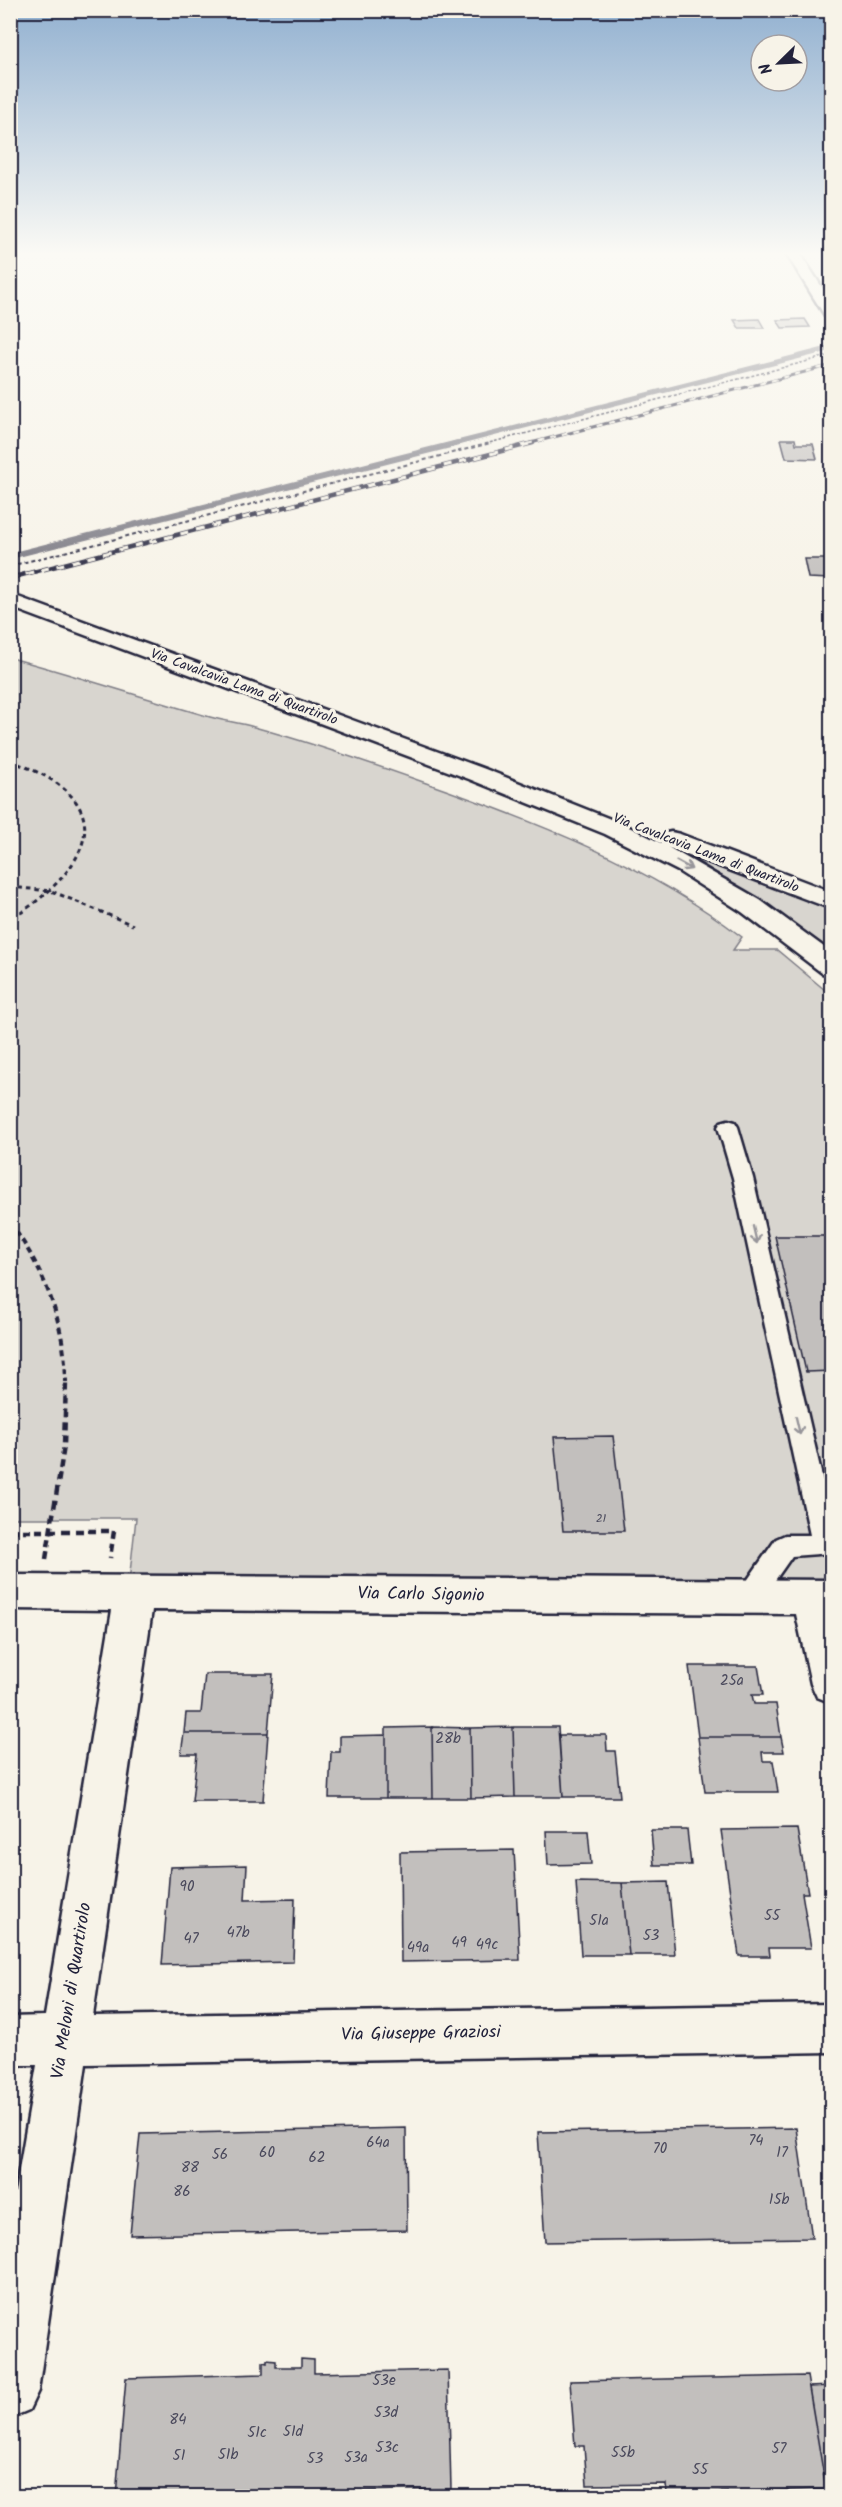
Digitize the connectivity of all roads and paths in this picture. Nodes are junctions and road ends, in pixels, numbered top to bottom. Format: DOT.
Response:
graph roads {
  1 [pos="773,370"];
  2 [pos="10,566"];
  3 [pos="19,603"];
  4 [pos="10,761"];
  5 [pos="477,774"];
  6 [pos="10,886"];
  7 [pos="51,891"];
  8 [pos="831,901"];
  9 [pos="10,921"];
  10 [pos="133,925"];
  11 [pos="831,967"];
  12 [pos="728,1127"];
  13 [pos="10,1223"];
  14 [pos="10,1531"];
  15 [pos="51,1531"];
  16 [pos="25,1592"];
  17 [pos="120,1592"];
  18 [pos="822,1597"];
  19 [pos="748,1598"];
  20 [pos="831,1684"];
  21 [pos="831,2028"];
  22 [pos="64,2040"];
  23 [pos="10,2041"];
  24 [pos="10,2391"];
  1 -- 2 [label="path"];
  3 -- 5 [label="street, Via Cavalcavia Lama di Quartirolo"];
  4 -- 7 [label="path"];
  5 -- 8 [label="street, Via Cavalcavia Lama di Quartirolo"];
  5 -- 11 [label="street, Via Cavalcavia Lama di Quartirolo, one-way"];
  6 -- 7 [label="path"];
  7 -- 9 [label="path"];
  7 -- 10 [label="path"];
  12 -- 19 [label="lane, one-way"];
  13 -- 15 [label="path"];
  14 -- 15 [label="path"];
  15 -- 16 [label="path"];
  15 -- 17 [label="path"];
  16 -- 17 [label="street, Via Carlo Sigonio"];
  17 -- 19 [label="street, Via Carlo Sigonio"];
  17 -- 22 [label="street, Via Meloni di Quartirolo"];
  18 -- 19 [label="street, Via Carlo Sigonio"];
  18 -- 20 [label="street"];
  21 -- 22 [label="street, Via Giuseppe Graziosi"];
  22 -- 23 [label="street, Via Giuseppe Graziosi"];
  22 -- 24 [label="street, Via Meloni di Quartirolo"];
}
